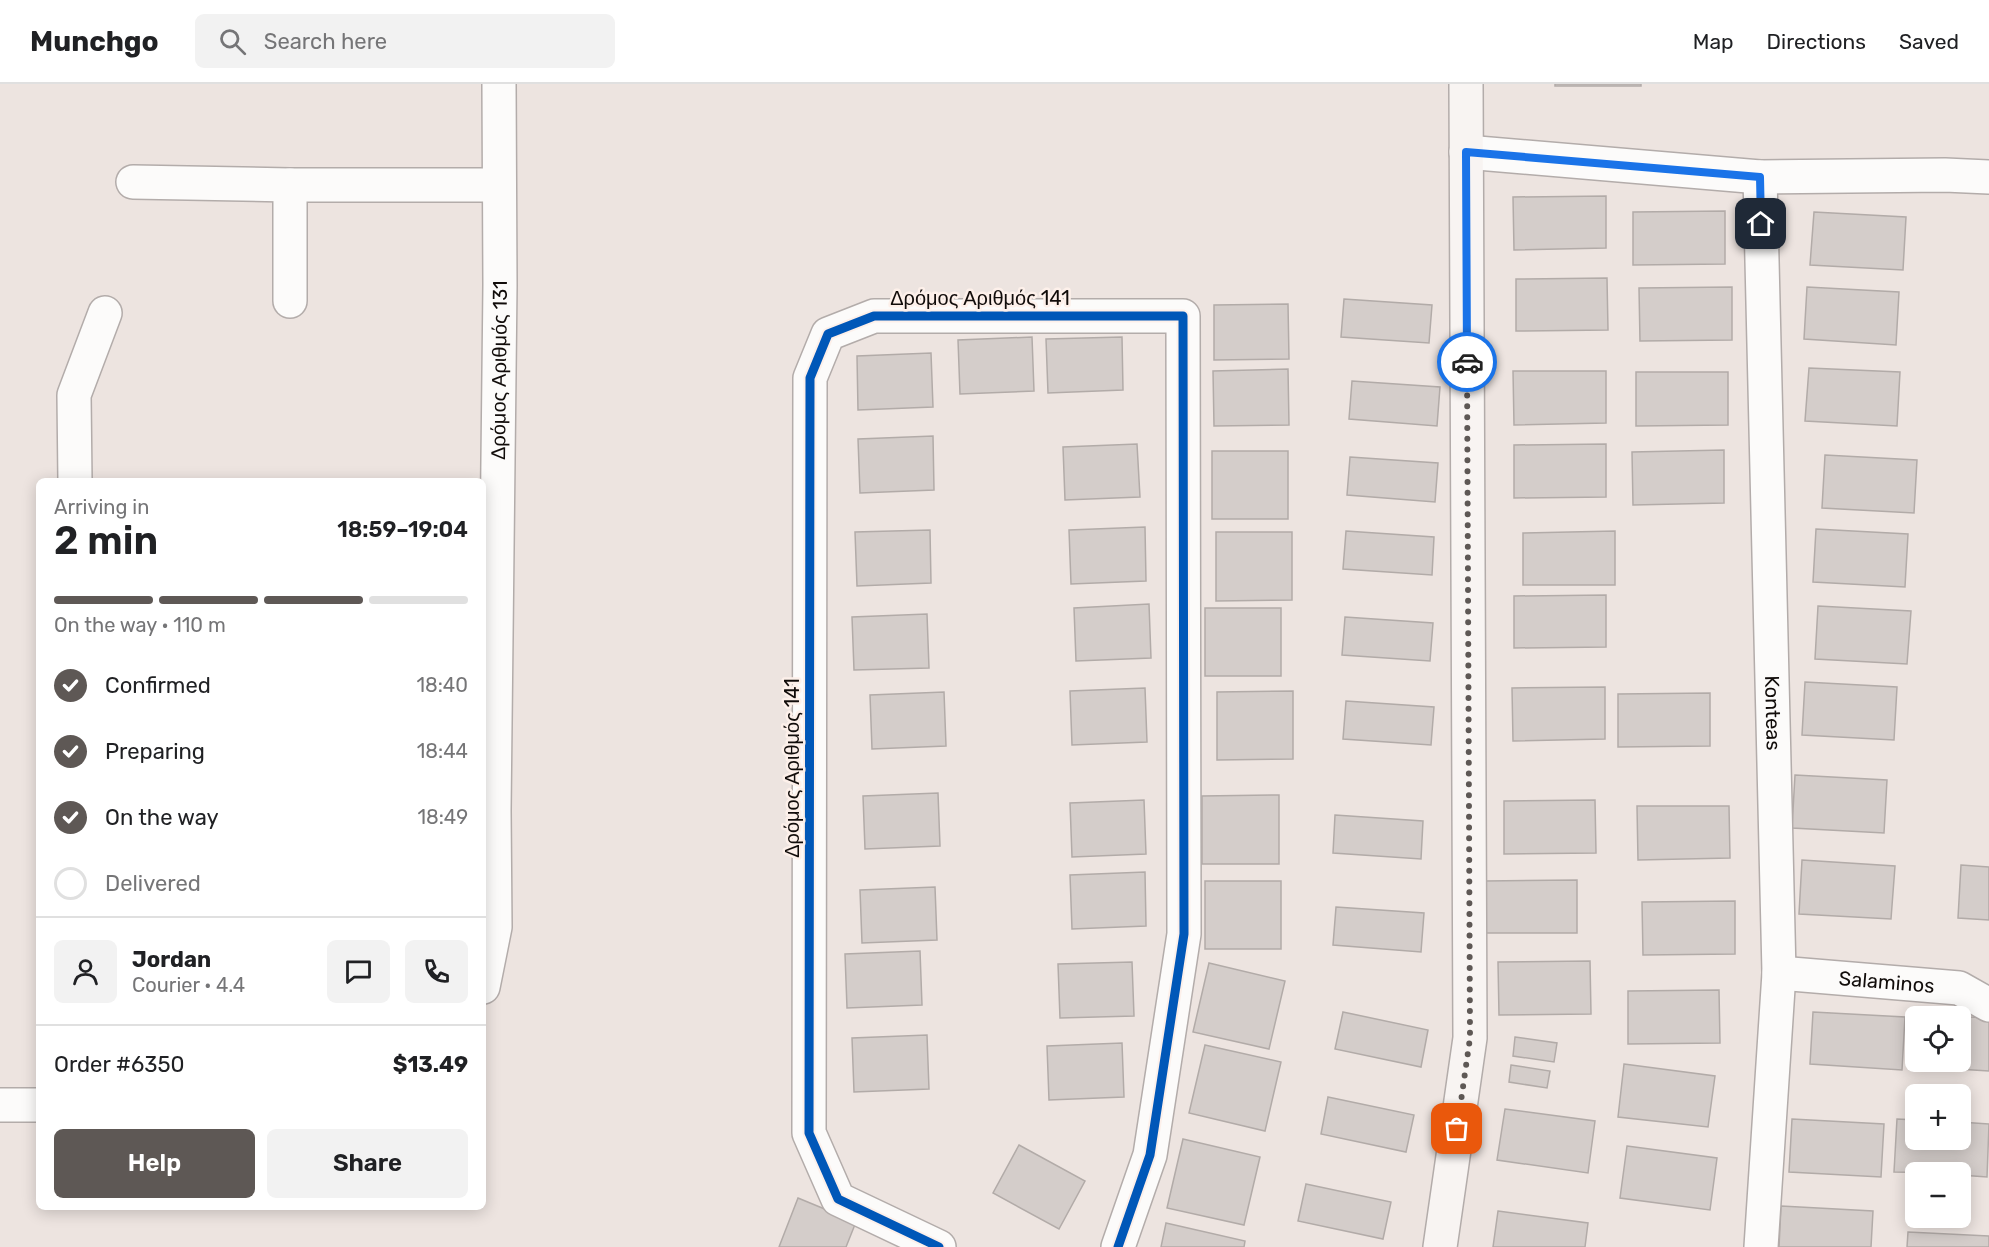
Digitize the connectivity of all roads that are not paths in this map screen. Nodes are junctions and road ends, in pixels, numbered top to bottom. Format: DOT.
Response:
graph roads {
  1 [pos="499,84"];
  2 [pos="1466,84"];
  3 [pos="1466,152"];
  4 [pos="1760,177"];
  5 [pos="1989,177"];
  6 [pos="133,182"];
  7 [pos="290,185"];
  8 [pos="499,185"];
  9 [pos="290,301"];
  10 [pos="105,313"];
  11 [pos="75,478"];
  12 [pos="489,811"];
  13 [pos="486,972"];
  14 [pos="1779,973"];
  15 [pos="1989,1005"];
  16 [pos="0,1105"];
  17 [pos="36,1105"];
  18 [pos="939,1247"];
  19 [pos="1118,1247"];
  20 [pos="1440,1247"];
  21 [pos="1761,1247"];
  1 -- 8 [label="street, Δρόμος Αριθμός 131"];
  2 -- 3 [label="street"];
  3 -- 4 [label="street"];
  3 -- 20 [label="street"];
  4 -- 5 [label="street"];
  4 -- 14 [label="street, Konteas"];
  6 -- 7 [label="street"];
  7 -- 8 [label="street"];
  7 -- 9 [label="street"];
  8 -- 12 [label="street, Δρόμος Αριθμός 131"];
  10 -- 11 [label="street"];
  12 -- 13 [label="street, Δρόμος Αριθμός 131"];
  14 -- 15 [label="street, Salaminos"];
  14 -- 21 [label="street, Konteas"];
  16 -- 17 [label="street"];
  18 -- 19 [label="street, Δρόμος Αριθμός 141"];
}
